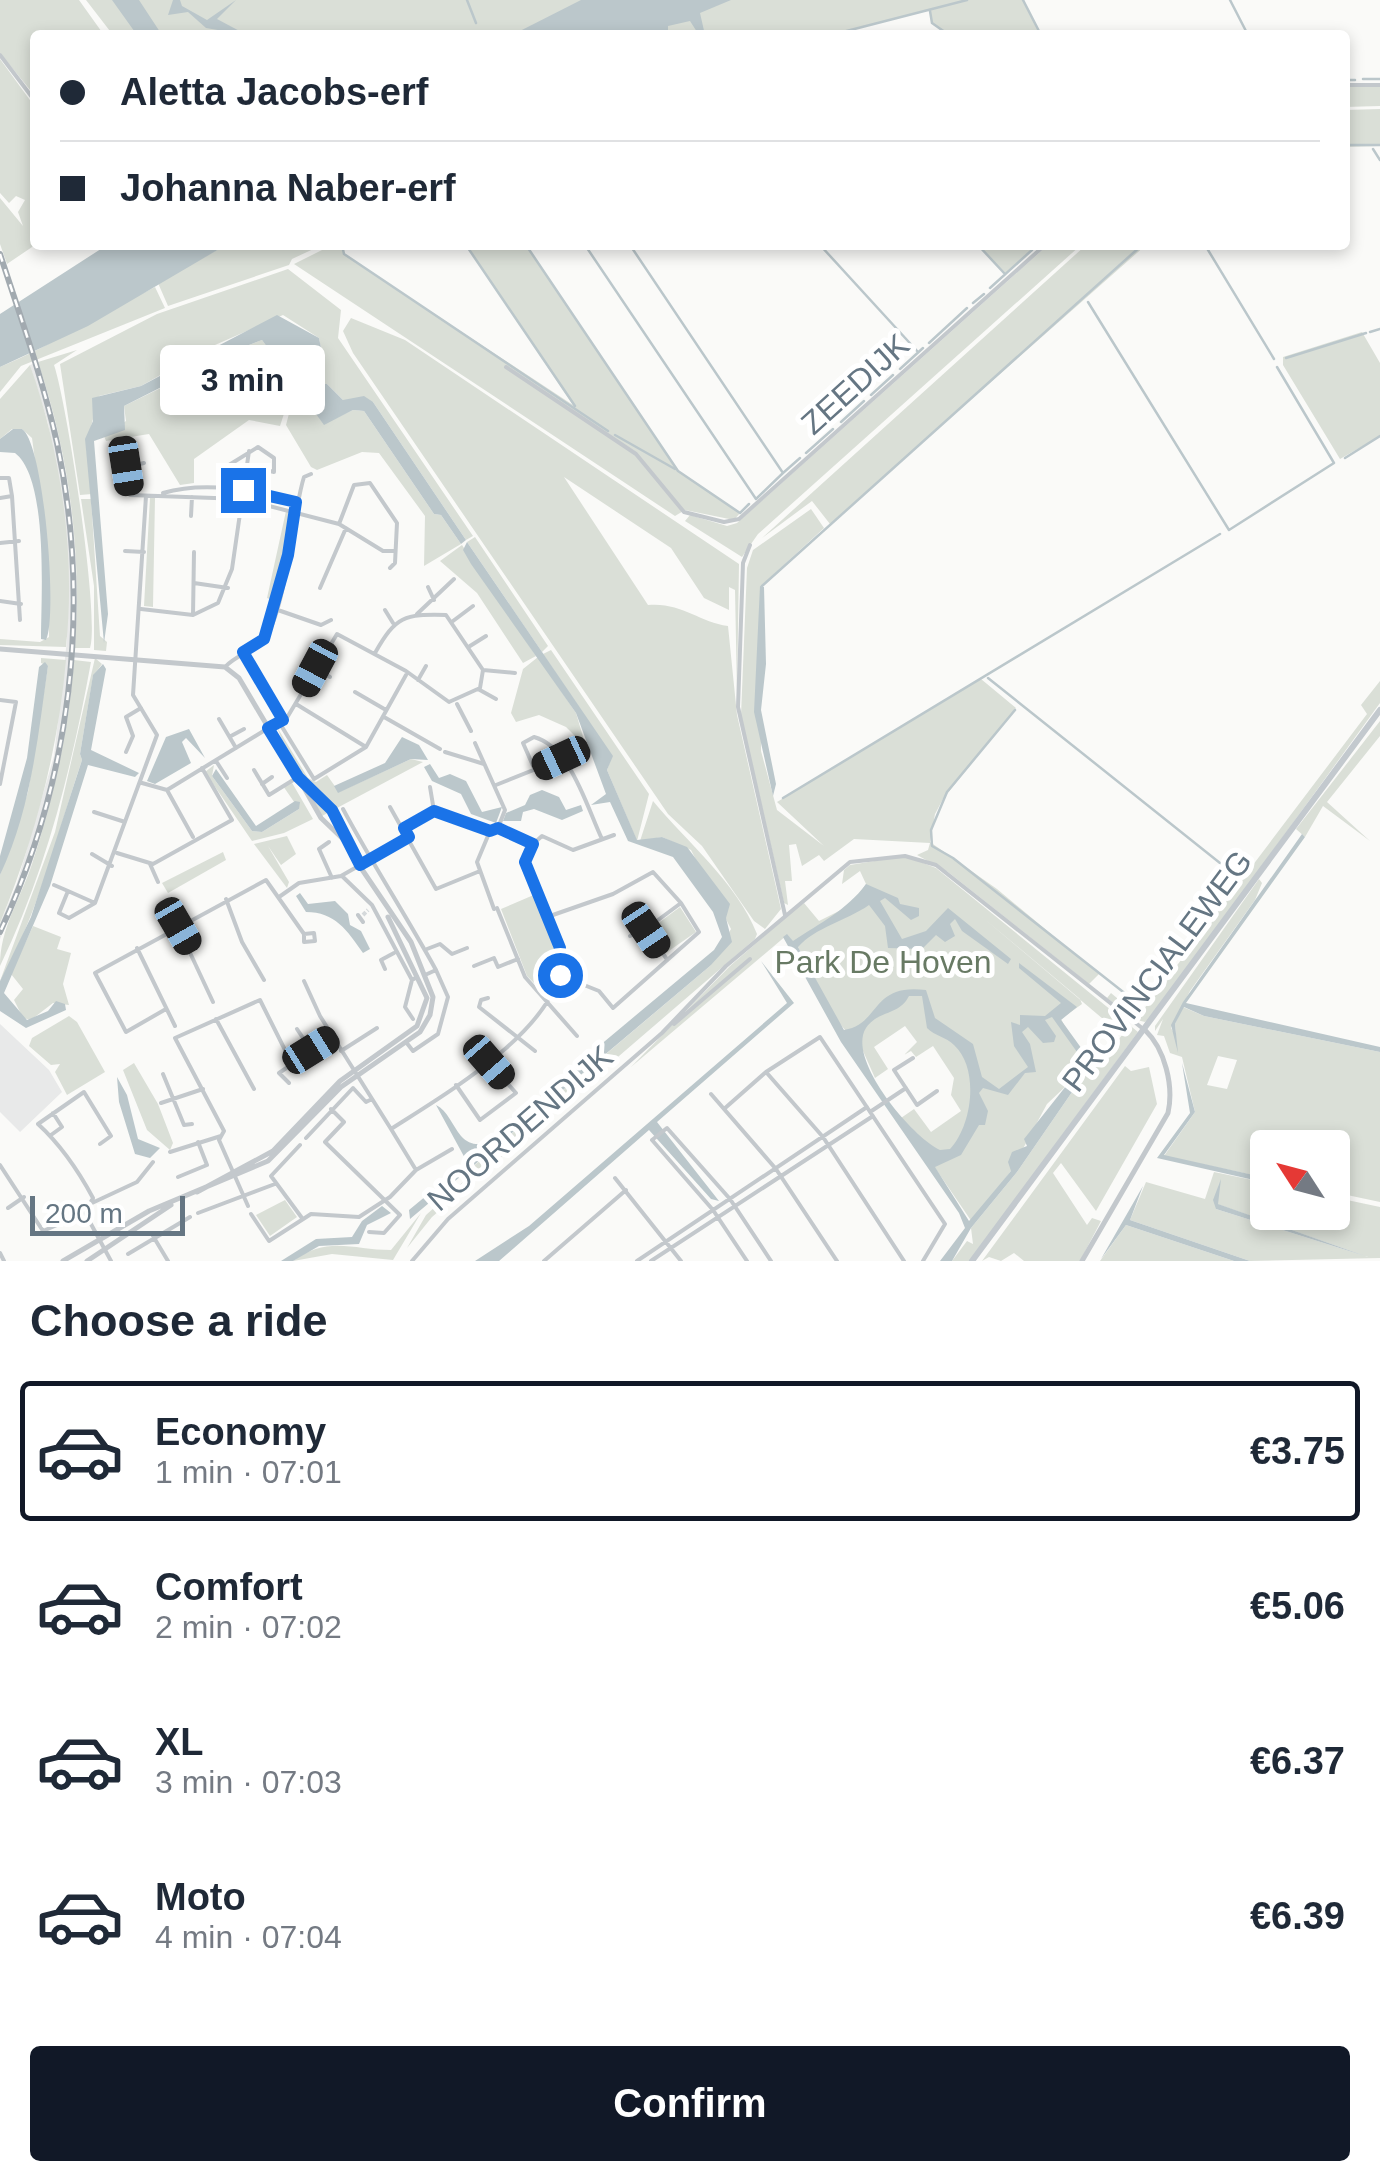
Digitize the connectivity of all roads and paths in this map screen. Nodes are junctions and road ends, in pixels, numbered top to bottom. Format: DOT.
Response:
graph roads {
  1 [pos="0,55"];
  2 [pos="1380,85"];
  3 [pos="1350,86"];
  4 [pos="30,95"];
  5 [pos="1038,250"];
  6 [pos="506,367"];
  7 [pos="250,450"];
  8 [pos="144,462"];
  9 [pos="229,465"];
  10 [pos="270,471"];
  11 [pos="312,474"];
  12 [pos="0,478"];
  13 [pos="243,490"];
  14 [pos="156,495"];
  15 [pos="12,496"];
  16 [pos="146,496"];
  17 [pos="192,497"];
  18 [pos="0,498"];
  19 [pos="242,500"];
  20 [pos="296,502"];
  21 [pos="297,511"];
  22 [pos="684,512"];
  23 [pos="191,516"];
  24 [pos="680,520"];
  25 [pos="339,524"];
  26 [pos="346,528"];
  27 [pos="18,541"];
  28 [pos="0,543"];
  29 [pos="750,546"];
  30 [pos="125,551"];
  31 [pos="395,551"];
  32 [pos="144,552"];
  33 [pos="194,552"];
  34 [pos="390,568"];
  35 [pos="454,579"];
  36 [pos="442,580"];
  37 [pos="194,583"];
  38 [pos="428,586"];
  39 [pos="228,588"];
  40 [pos="320,588"];
  41 [pos="446,588"];
  42 [pos="0,601"];
  43 [pos="435,601"];
  44 [pos="21,604"];
  45 [pos="473,606"];
  46 [pos="141,609"];
  47 [pos="275,609"];
  48 [pos="385,610"];
  49 [pos="193,614"];
  50 [pos="417,614"];
  51 [pos="20,620"];
  52 [pos="331,620"];
  53 [pos="453,621"];
  54 [pos="394,624"];
  55 [pos="486,636"];
  56 [pos="470,646"];
  57 [pos="0,649"];
  58 [pos="243,652"];
  59 [pos="374,653"];
  60 [pos="136,658"];
  61 [pos="426,666"];
  62 [pos="225,667"];
  63 [pos="315,668"];
  64 [pos="483,670"];
  65 [pos="515,673"];
  66 [pos="406,674"];
  67 [pos="330,676"];
  68 [pos="418,680"];
  69 [pos="478,690"];
  70 [pos="355,692"];
  71 [pos="496,699"];
  72 [pos="0,700"];
  73 [pos="456,702"];
  74 [pos="296,704"];
  75 [pos="140,708"];
  76 [pos="386,710"];
  77 [pos="1380,710"];
  78 [pos="384,717"];
  79 [pos="219,719"];
  80 [pos="281,721"];
  81 [pos="268,728"];
  82 [pos="244,729"];
  83 [pos="471,731"];
  84 [pos="230,737"];
  85 [pos="475,742"];
  86 [pos="0,743"];
  87 [pos="10,744"];
  88 [pos="366,746"];
  89 [pos="236,748"];
  90 [pos="126,752"];
  91 [pos="561,758"];
  92 [pos="215,760"];
  93 [pos="3,762"];
  94 [pos="484,764"];
  95 [pos="202,768"];
  96 [pos="534,768"];
  97 [pos="254,770"];
  98 [pos="272,777"];
  99 [pos="298,777"];
  100 [pos="227,778"];
  101 [pos="142,783"];
  102 [pos="0,784"];
  103 [pos="262,784"];
  104 [pos="494,786"];
  105 [pos="430,788"];
  106 [pos="167,790"];
  107 [pos="390,807"];
  108 [pos="343,809"];
  109 [pos="434,811"];
  110 [pos="94,812"];
  111 [pos="126,822"];
  112 [pos="404,828"];
  113 [pos="498,828"];
  114 [pos="490,831"];
  115 [pos="614,835"];
  116 [pos="193,837"];
  117 [pos="409,837"];
  118 [pos="602,839"];
  119 [pos="329,842"];
  120 [pos="533,844"];
  121 [pos="350,846"];
  122 [pos="116,853"];
  123 [pos="92,854"];
  124 [pos="370,859"];
  125 [pos="476,862"];
  126 [pos="150,864"];
  127 [pos="360,865"];
  128 [pos="112,866"];
  129 [pos="480,871"];
  130 [pos="471,875"];
  131 [pos="342,876"];
  132 [pos="332,878"];
  133 [pos="158,882"];
  134 [pos="54,885"];
  135 [pos="68,892"];
  136 [pos="278,898"];
  137 [pos="226,899"];
  138 [pos="95,903"];
  139 [pos="682,903"];
  140 [pos="386,909"];
  141 [pos="785,914"];
  142 [pos="548,917"];
  143 [pos="178,926"];
  144 [pos="426,927"];
  145 [pos="417,930"];
  146 [pos="646,930"];
  147 [pos="304,934"];
  148 [pos="630,936"];
  149 [pos="137,948"];
  150 [pos="466,948"];
  151 [pos="395,950"];
  152 [pos="425,950"];
  153 [pos="666,958"];
  154 [pos="750,958"];
  155 [pos="518,959"];
  156 [pos="474,966"];
  157 [pos="385,969"];
  158 [pos="436,970"];
  159 [pos="560,975"];
  160 [pos="418,978"];
  161 [pos="264,980"];
  162 [pos="304,981"];
  163 [pos="488,998"];
  164 [pos="212,1002"];
  165 [pos="547,1002"];
  166 [pos="166,1009"];
  167 [pos="216,1019"];
  168 [pos="413,1019"];
  169 [pos="175,1026"];
  170 [pos="377,1028"];
  171 [pos="297,1029"];
  172 [pos="1145,1030"];
  173 [pos="662,1033"];
  174 [pos="517,1036"];
  175 [pos="577,1036"];
  176 [pos="332,1037"];
  177 [pos="406,1042"];
  178 [pos="311,1050"];
  179 [pos="341,1051"];
  180 [pos="535,1051"];
  181 [pos="913,1058"];
  182 [pos="489,1062"];
  183 [pos="292,1064"];
  184 [pos="766,1072"];
  185 [pos="356,1073"];
  186 [pos="163,1074"];
  187 [pos="289,1083"];
  188 [pos="456,1086"];
  189 [pos="204,1088"];
  190 [pos="906,1088"];
  191 [pos="254,1089"];
  192 [pos="938,1091"];
  193 [pos="710,1094"];
  194 [pos="372,1098"];
  195 [pos="173,1099"];
  196 [pos="161,1103"];
  197 [pos="331,1109"];
  198 [pos="724,1109"];
  199 [pos="52,1111"];
  200 [pos="870,1112"];
  201 [pos="192,1124"];
  202 [pos="391,1128"];
  203 [pos="51,1135"];
  204 [pos="222,1136"];
  205 [pos="823,1137"];
  206 [pos="306,1138"];
  207 [pos="198,1142"];
  208 [pos="100,1144"];
  209 [pos="300,1145"];
  210 [pos="828,1146"];
  211 [pos="452,1149"];
  212 [pos="170,1152"];
  213 [pos="153,1162"];
  214 [pos="0,1165"];
  215 [pos="776,1169"];
  216 [pos="416,1170"];
  217 [pos="234,1175"];
  218 [pos="178,1177"];
  219 [pos="782,1177"];
  220 [pos="615,1178"];
  221 [pos="275,1184"];
  222 [pos="626,1190"];
  223 [pos="24,1197"];
  224 [pos="245,1198"];
  225 [pos="386,1200"];
  226 [pos="730,1200"];
  227 [pos="92,1203"];
  228 [pos="173,1203"];
  229 [pos="248,1206"];
  230 [pos="8,1208"];
  231 [pos="736,1208"];
  232 [pos="713,1210"];
  233 [pos="85,1212"];
  234 [pos="198,1213"];
  235 [pos="252,1214"];
  236 [pos="190,1217"];
  237 [pos="302,1218"];
  238 [pos="719,1218"];
  239 [pos="369,1232"];
  240 [pos="153,1236"];
  241 [pos="668,1240"];
  242 [pos="99,1241"];
  243 [pos="672,1247"];
  244 [pos="106,1251"];
  245 [pos="0,1253"];
  246 [pos="128,1254"];
  247 [pos="4,1261"];
  248 [pos="63,1261"];
  249 [pos="87,1261"];
  250 [pos="111,1261"];
  251 [pos="168,1261"];
  252 [pos="412,1261"];
  253 [pos="544,1261"];
  254 [pos="638,1261"];
  255 [pos="651,1261"];
  256 [pos="681,1261"];
  257 [pos="746,1261"];
  258 [pos="771,1261"];
  259 [pos="837,1261"];
  260 [pos="904,1261"];
  261 [pos="923,1261"];
  262 [pos="972,1261"];
  263 [pos="1082,1261"];
  1 -- 4 [label="street"];
  2 -- 3 [label="street"];
  5 -- 22 [label="street, ZEEDIJK"];
  6 -- 22 [label="street"];
  7 -- 9 [label="street"];
  7 -- 10 [label="street"];
  7 -- 13 [label="street"];
  8 -- 16 [label="street"];
  11 -- 20 [label="street"];
  12 -- 15 [label="street"];
  13 -- 14 [label="street"];
  13 -- 19 [label="street"];
  13 -- 20 [label="street"];
  14 -- 16 [label="street"];
  14 -- 17 [label="street"];
  15 -- 18 [label="street"];
  15 -- 27 [label="street"];
  16 -- 32 [label="street"];
  17 -- 19 [label="street"];
  17 -- 23 [label="street"];
  19 -- 21 [label="street"];
  19 -- 39 [label="street"];
  20 -- 21 [label="street"];
  21 -- 25 [label="street"];
  21 -- 47 [label="street"];
  22 -- 24 [label="street"];
  25 -- 26 [label="street"];
  25 -- 31 [label="street"];
  26 -- 31 [label="street"];
  26 -- 40 [label="street"];
  27 -- 28 [label="street"];
  27 -- 44 [label="street"];
  29 -- 141 [label="street"];
  30 -- 32 [label="street"];
  31 -- 34 [label="street"];
  32 -- 46 [label="street"];
  33 -- 37 [label="street"];
  35 -- 41 [label="street"];
  36 -- 41 [label="street"];
  37 -- 39 [label="street"];
  37 -- 49 [label="street"];
  38 -- 43 [label="street"];
  39 -- 49 [label="street"];
  41 -- 43 [label="street"];
  42 -- 44 [label="street"];
  43 -- 50 [label="street"];
  44 -- 51 [label="street"];
  45 -- 53 [label="street"];
  46 -- 49 [label="street"];
  46 -- 60 [label="street"];
  47 -- 52 [label="street"];
  47 -- 58 [label="street"];
  48 -- 54 [label="street"];
  50 -- 53 [label="street"];
  50 -- 54 [label="street"];
  53 -- 56 [label="street"];
  54 -- 59 [label="street"];
  55 -- 56 [label="street"];
  56 -- 64 [label="street"];
  57 -- 60 [label="street"];
  58 -- 62 [label="street"];
  58 -- 80 [label="street"];
  59 -- 63 [label="street"];
  59 -- 66 [label="street"];
  60 -- 62 [label="street"];
  60 -- 75 [label="street"];
  61 -- 68 [label="street"];
  62 -- 81 [label="street"];
  63 -- 67 [label="street"];
  63 -- 74 [label="street"];
  64 -- 65 [label="street"];
  64 -- 69 [label="street"];
  66 -- 68 [label="street"];
  66 -- 76 [label="street"];
  68 -- 73 [label="street"];
  69 -- 71 [label="street"];
  69 -- 73 [label="street"];
  70 -- 76 [label="street"];
  72 -- 87 [label="street"];
  73 -- 83 [label="street"];
  74 -- 80 [label="street"];
  74 -- 88 [label="street"];
  75 -- 90 [label="street"];
  75 -- 101 [label="street"];
  76 -- 78 [label="street"];
  77 -- 172 [label="main road, PROVINCIALEWEG"];
  78 -- 88 [label="street"];
  78 -- 94 [label="street"];
  79 -- 84 [label="street"];
  80 -- 81 [label="street"];
  80 -- 88 [label="street"];
  81 -- 89 [label="street"];
  81 -- 99 [label="street"];
  82 -- 84 [label="street"];
  84 -- 89 [label="street"];
  85 -- 94 [label="street"];
  86 -- 87 [label="street"];
  87 -- 93 [label="street"];
  89 -- 92 [label="street"];
  91 -- 96 [label="street"];
  91 -- 96 [label="street"];
  91 -- 118 [label="street"];
  92 -- 95 [label="street"];
  92 -- 100 [label="street"];
  93 -- 102 [label="street"];
  94 -- 104 [label="street"];
  95 -- 106 [label="street"];
  95 -- 126 [label="street"];
  96 -- 104 [label="street"];
  97 -- 103 [label="street"];
  98 -- 103 [label="street"];
  99 -- 103 [label="street"];
  99 -- 121 [label="street"];
  99 -- 121 [label="street"];
  101 -- 106 [label="street"];
  101 -- 111 [label="street"];
  104 -- 113 [label="street"];
  105 -- 109 [label="street"];
  106 -- 116 [label="street"];
  107 -- 112 [label="street"];
  108 -- 124 [label="street"];
  109 -- 112 [label="street"];
  109 -- 114 [label="street"];
  110 -- 111 [label="street"];
  111 -- 122 [label="street"];
  112 -- 117 [label="street"];
  113 -- 114 [label="street"];
  113 -- 120 [label="street"];
  114 -- 125 [label="street"];
  115 -- 118 [label="street"];
  117 -- 124 [label="street"];
  117 -- 130 [label="street"];
  118 -- 120 [label="street"];
  119 -- 132 [label="street"];
  120 -- 142 [label="street"];
  121 -- 127 [label="street"];
  122 -- 126 [label="street"];
  122 -- 128 [label="street"];
  123 -- 128 [label="street"];
  124 -- 127 [label="street"];
  124 -- 145 [label="street"];
  125 -- 129 [label="street"];
  125 -- 130 [label="street"];
  126 -- 133 [label="street"];
  127 -- 131 [label="street"];
  127 -- 140 [label="street"];
  128 -- 138 [label="street"];
  129 -- 130 [label="street"];
  129 -- 155 [label="street"];
  131 -- 132 [label="street"];
  131 -- 151 [label="street"];
  132 -- 136 [label="street"];
  134 -- 135 [label="street"];
  135 -- 138 [label="street"];
  135 -- 138 [label="street"];
  136 -- 137 [label="street"];
  136 -- 147 [label="street"];
  137 -- 143 [label="street"];
  137 -- 161 [label="street"];
  139 -- 142 [label="street"];
  139 -- 146 [label="street"];
  139 -- 153 [label="street"];
  140 -- 160 [label="street"];
  140 -- 160 [label="street"];
  141 -- 172 [label="street, NOORDENDIJK"];
  141 -- 173 [label="street, NOORDENDIJK"];
  142 -- 159 [label="street"];
  143 -- 149 [label="street"];
  143 -- 164 [label="street"];
  144 -- 145 [label="street"];
  145 -- 152 [label="street"];
  146 -- 148 [label="street"];
  146 -- 153 [label="street"];
  149 -- 166 [label="street"];
  149 -- 166 [label="street"];
  150 -- 152 [label="street"];
  151 -- 157 [label="street"];
  151 -- 160 [label="street"];
  152 -- 158 [label="street"];
  153 -- 159 [label="street"];
  154 -- 173 [label="street, NOORDENDIJK"];
  155 -- 156 [label="street"];
  155 -- 165 [label="street"];
  158 -- 160 [label="street"];
  158 -- 177 [label="street"];
  159 -- 165 [label="street"];
  160 -- 168 [label="street"];
  160 -- 177 [label="street"];
  160 -- 185 [label="street"];
  162 -- 176 [label="street"];
  163 -- 174 [label="street"];
  165 -- 174 [label="street"];
  165 -- 175 [label="street"];
  166 -- 169 [label="street"];
  167 -- 183 [label="street"];
  167 -- 189 [label="street"];
  167 -- 191 [label="street"];
  170 -- 179 [label="street"];
  171 -- 178 [label="street"];
  172 -- 262 [label="main road, PROVINCIALEWEG"];
  172 -- 263 [label="street"];
  173 -- 252 [label="street, NOORDENDIJK"];
  174 -- 180 [label="street"];
  174 -- 182 [label="street"];
  176 -- 178 [label="street"];
  176 -- 179 [label="street"];
  177 -- 185 [label="street"];
  178 -- 183 [label="street"];
  179 -- 185 [label="street"];
  181 -- 190 [label="street"];
  182 -- 188 [label="street"];
  182 -- 188 [label="street"];
  183 -- 187 [label="street"];
  184 -- 198 [label="street"];
  184 -- 200 [label="street"];
  184 -- 205 [label="street"];
  185 -- 194 [label="street"];
  185 -- 217 [label="street"];
  186 -- 195 [label="street"];
  188 -- 202 [label="street"];
  189 -- 195 [label="street"];
  189 -- 204 [label="street"];
  190 -- 192 [label="street"];
  190 -- 200 [label="street"];
  193 -- 198 [label="street"];
  194 -- 197 [label="street"];
  194 -- 202 [label="street"];
  195 -- 196 [label="street"];
  195 -- 201 [label="street"];
  197 -- 206 [label="street"];
  197 -- 225 [label="street"];
  198 -- 215 [label="street"];
  199 -- 203 [label="street"];
  199 -- 203 [label="street"];
  199 -- 208 [label="street"];
  200 -- 205 [label="street"];
  200 -- 210 [label="street"];
  200 -- 261 [label="street"];
  202 -- 216 [label="street"];
  203 -- 227 [label="street"];
  204 -- 207 [label="street"];
  204 -- 217 [label="street"];
  205 -- 210 [label="street"];
  205 -- 215 [label="street"];
  207 -- 212 [label="street"];
  207 -- 218 [label="street"];
  209 -- 221 [label="street"];
  210 -- 219 [label="street"];
  210 -- 260 [label="street"];
  211 -- 216 [label="street"];
  213 -- 227 [label="street"];
  214 -- 223 [label="street"];
  215 -- 219 [label="street"];
  215 -- 226 [label="street"];
  216 -- 225 [label="street"];
  217 -- 224 [label="street"];
  217 -- 228 [label="street"];
  219 -- 231 [label="street"];
  219 -- 259 [label="street"];
  220 -- 222 [label="street"];
  221 -- 224 [label="street"];
  221 -- 237 [label="street"];
  222 -- 241 [label="street"];
  222 -- 253 [label="street"];
  223 -- 230 [label="street"];
  223 -- 233 [label="street"];
  224 -- 229 [label="street"];
  224 -- 234 [label="street"];
  225 -- 237 [label="street"];
  225 -- 239 [label="street"];
  226 -- 231 [label="street"];
  226 -- 232 [label="street"];
  226 -- 232 [label="street"];
  227 -- 233 [label="street"];
  228 -- 242 [label="street"];
  228 -- 244 [label="street"];
  231 -- 238 [label="street"];
  231 -- 258 [label="street"];
  232 -- 238 [label="street"];
  232 -- 241 [label="street"];
  233 -- 242 [label="street"];
  235 -- 237 [label="street"];
  236 -- 240 [label="street"];
  238 -- 243 [label="street"];
  238 -- 257 [label="street"];
  240 -- 246 [label="street"];
  240 -- 251 [label="street"];
  241 -- 243 [label="street"];
  241 -- 254 [label="street"];
  242 -- 244 [label="street"];
  242 -- 248 [label="street"];
  243 -- 255 [label="street"];
  243 -- 256 [label="street"];
  244 -- 249 [label="street"];
  244 -- 250 [label="street"];
  245 -- 247 [label="street"];
}
